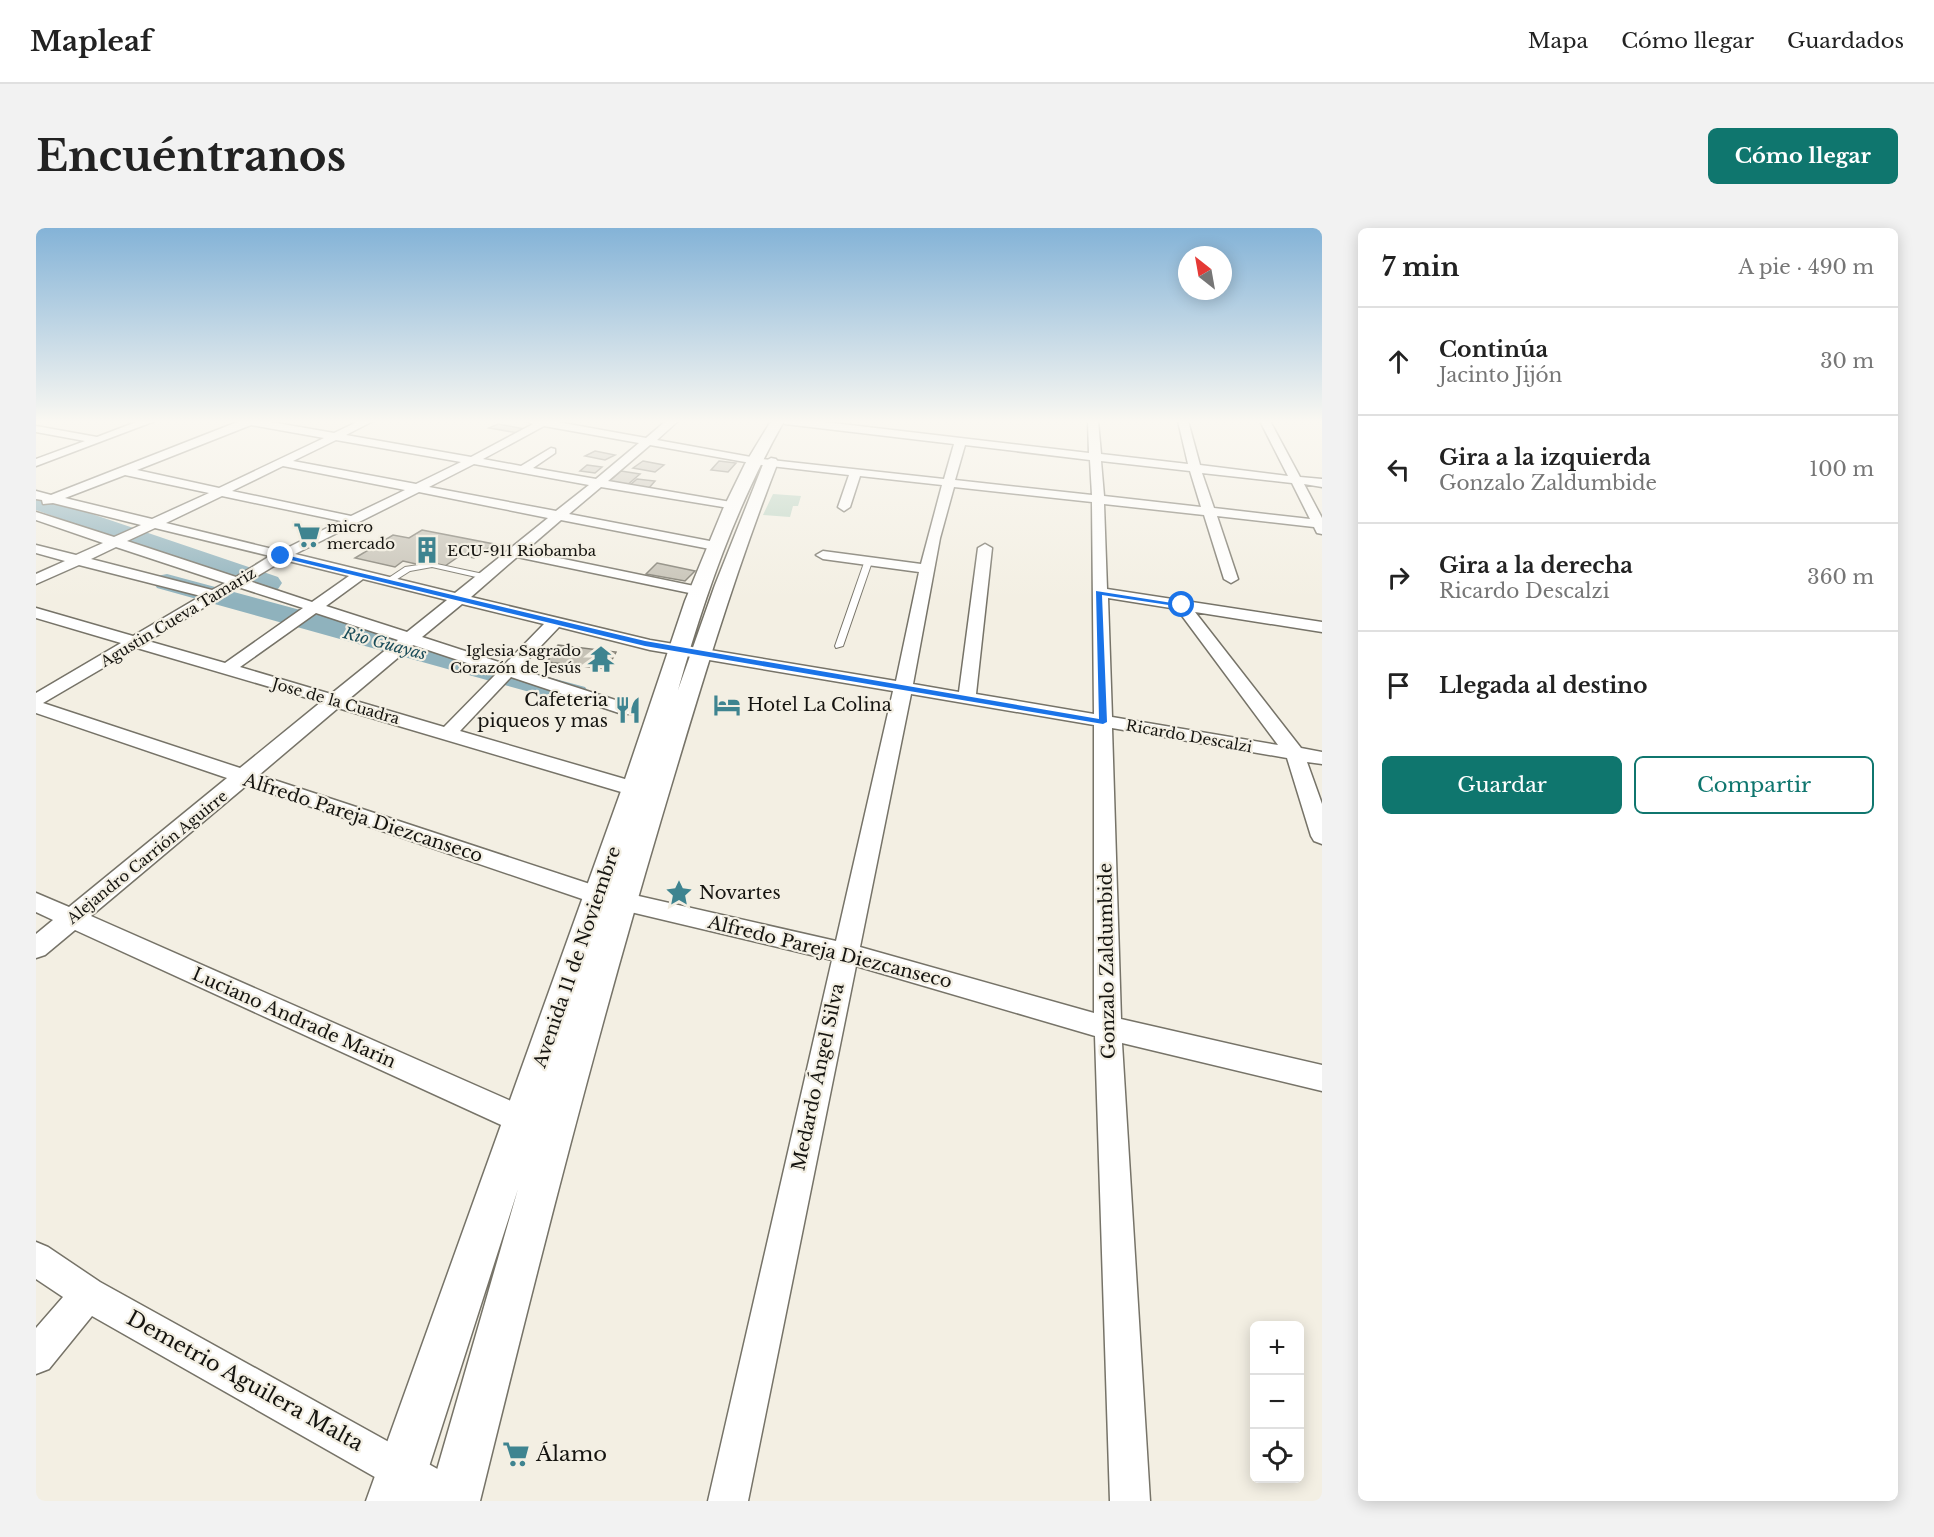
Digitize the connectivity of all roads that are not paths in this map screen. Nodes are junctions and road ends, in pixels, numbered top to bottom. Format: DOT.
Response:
graph roads {
  1 [pos="97,480"];
  2 [pos="169,480"];
  3 [pos="241,480"];
  4 [pos="376,480"];
  5 [pos="432,480"];
  6 [pos="579,480"];
  7 [pos="603,480"];
  8 [pos="751,480"];
  9 [pos="758,480"];
  10 [pos="853,480"];
  11 [pos="949,480"];
  12 [pos="981,480"];
  13 [pos="1096,480"];
  14 [pos="1199,480"];
  15 [pos="1295,480"];
  16 [pos="1299,480"];
  17 [pos="1322,483"];
  18 [pos="599,484"];
  19 [pos="416,488"];
  20 [pos="219,491"];
  21 [pos="1097,493"];
  22 [pos="40,500"];
  23 [pos="731,506"];
  24 [pos="1207,506"];
  25 [pos="844,507"];
  26 [pos="36,516"];
  27 [pos="561,516"];
  28 [pos="352,520"];
  29 [pos="36,521"];
  30 [pos="1320,521"];
  31 [pos="150,525"];
  32 [pos="715,546"];
  33 [pos="985,548"];
  34 [pos="36,549"];
  35 [pos="516,553"];
  36 [pos="823,555"];
  37 [pos="281,556"];
  38 [pos="79,559"];
  39 [pos="868,562"];
  40 [pos="926,569"];
  41 [pos="360,574"];
  42 [pos="485,577"];
  43 [pos="1231,579"];
  44 [pos="36,580"];
  45 [pos="388,581"];
  46 [pos="699,591"];
  47 [pos="1098,592"];
  48 [pos="213,595"];
  49 [pos="460,597"];
  50 [pos="1182,605"];
  51 [pos="36,613"];
  52 [pos="555,622"];
  53 [pos="1322,627"];
  54 [pos="137,642"];
  55 [pos="839,646"];
  56 [pos="689,650"];
  57 [pos="227,669"];
  58 [pos="903,688"];
  59 [pos="967,699"];
  60 [pos="36,700"];
  61 [pos="335,700"];
  62 [pos="36,707"];
  63 [pos="1103,722"];
  64 [pos="447,734"];
  65 [pos="1295,754"];
  66 [pos="1322,759"];
  67 [pos="243,778"];
  68 [pos="635,789"];
  69 [pos="1322,836"];
  70 [pos="609,898"];
  71 [pos="36,902"];
  72 [pos="72,918"];
  73 [pos="36,948"];
  74 [pos="844,953"];
  75 [pos="1108,1028"];
  76 [pos="1322,1078"];
  77 [pos="520,1121"];
  78 [pos="552,1132"];
  79 [pos="36,1259"];
  80 [pos="88,1294"];
  81 [pos="36,1356"];
  82 [pos="397,1485"];
  83 [pos="455,1501"];
  84 [pos="728,1501"];
  85 [pos="1130,1501"];
  1 -- 22 [label="street"];
  2 -- 20 [label="street"];
  3 -- 20 [label="street"];
  4 -- 19 [label="street"];
  5 -- 19 [label="street, Agustin Cueva Tamariz"];
  6 -- 18 [label="street"];
  7 -- 18 [label="street, Alejandro Carrión Aguirre"];
  8 -- 23 [label="street, Avenida 11 de Noviembre"];
  9 -- 56 [label="street, Avenida 11 de Noviembre"];
  10 -- 25 [label="street"];
  11 -- 40 [label="street, Medardo Ángel Silva"];
  12 -- 21 [label="street"];
  13 -- 21 [label="street, Gonzalo Zaldumbide"];
  14 -- 24 [label="street"];
  15 -- 30 [label="street"];
  16 -- 17 [label="street"];
  18 -- 23 [label="street"];
  18 -- 27 [label="street, Alejandro Carrión Aguirre"];
  19 -- 27 [label="street"];
  19 -- 28 [label="street, Agustin Cueva Tamariz"];
  20 -- 28 [label="street"];
  20 -- 31 [label="street"];
  21 -- 24 [label="street"];
  21 -- 47 [label="street, Gonzalo Zaldumbide"];
  22 -- 31 [label="street, Ricardo Descalzi"];
  23 -- 32 [label="street, Avenida 11 de Noviembre"];
  24 -- 30 [label="street"];
  24 -- 43 [label="street"];
  26 -- 29 [label="street"];
  27 -- 32 [label="street"];
  27 -- 35 [label="street, Alejandro Carrión Aguirre"];
  28 -- 37 [label="street, Agustin Cueva Tamariz"];
  31 -- 37 [label="street, Ricardo Descalzi"];
  31 -- 38 [label="street"];
  32 -- 46 [label="street, Avenida 11 de Noviembre"];
  33 -- 59 [label="street"];
  34 -- 38 [label="street"];
  35 -- 42 [label="street, Alejandro Carrión Aguirre"];
  35 -- 46 [label="street"];
  36 -- 39 [label="street"];
  37 -- 41 [label="street, Ricardo Descalzi"];
  37 -- 48 [label="street, Agustin Cueva Tamariz"];
  38 -- 44 [label="street"];
  38 -- 48 [label="street"];
  39 -- 40 [label="street"];
  39 -- 55 [label="lane"];
  40 -- 58 [label="street, Medardo Ángel Silva"];
  41 -- 45 [label="street, Ricardo Descalzi"];
  41 -- 57 [label="street"];
  42 -- 45 [label="lane"];
  42 -- 49 [label="street, Alejandro Carrión Aguirre"];
  45 -- 49 [label="street, Ricardo Descalzi"];
  46 -- 56 [label="street, Avenida 11 de Noviembre"];
  47 -- 50 [label="street"];
  47 -- 63 [label="street, Gonzalo Zaldumbide"];
  48 -- 54 [label="street, Agustin Cueva Tamariz"];
  49 -- 52 [label="street, Ricardo Descalzi"];
  49 -- 61 [label="street, Alejandro Carrión Aguirre"];
  50 -- 53 [label="street"];
  50 -- 65 [label="street"];
  51 -- 54 [label="street, Jose de la Cuadra"];
  52 -- 56 [label="street, Ricardo Descalzi"];
  52 -- 64 [label="street"];
  54 -- 57 [label="street, Jose de la Cuadra"];
  54 -- 60 [label="street, Agustin Cueva Tamariz"];
  56 -- 58 [label="street, Ricardo Descalzi"];
  56 -- 68 [label="street, Avenida 11 de Noviembre"];
  56 -- 70 [label="street, Avenida 11 de Noviembre"];
  57 -- 61 [label="street, Jose de la Cuadra"];
  58 -- 59 [label="street, Ricardo Descalzi"];
  58 -- 74 [label="street, Medardo Ángel Silva"];
  59 -- 63 [label="street, Ricardo Descalzi"];
  61 -- 64 [label="street, Jose de la Cuadra"];
  61 -- 67 [label="street, Alejandro Carrión Aguirre"];
  62 -- 67 [label="street, Alfredo Pareja Diezcanseco"];
  63 -- 65 [label="street, Ricardo Descalzi"];
  63 -- 75 [label="street, Gonzalo Zaldumbide"];
  64 -- 68 [label="street, Jose de la Cuadra"];
  65 -- 66 [label="street, Ricardo Descalzi"];
  65 -- 69 [label="street"];
  67 -- 70 [label="street, Alfredo Pareja Diezcanseco"];
  67 -- 72 [label="street, Alejandro Carrión Aguirre"];
  68 -- 70 [label="street, Avenida 11 de Noviembre"];
  70 -- 74 [label="street, Alfredo Pareja Diezcanseco"];
  70 -- 77 [label="street, Avenida 11 de Noviembre"];
  70 -- 78 [label="street, Avenida 11 de Noviembre"];
  71 -- 72 [label="street, Luciano Andrade Marin"];
  72 -- 73 [label="street, Alejandro Carrión Aguirre"];
  72 -- 77 [label="street, Luciano Andrade Marin"];
  74 -- 75 [label="street, Alfredo Pareja Diezcanseco"];
  74 -- 84 [label="street, Medardo Ángel Silva"];
  75 -- 76 [label="street, Alfredo Pareja Diezcanseco"];
  75 -- 85 [label="street, Gonzalo Zaldumbide"];
  77 -- 78 [label="street, Luciano Andrade Marin"];
  77 -- 82 [label="street, Avenida 11 de Noviembre"];
  78 -- 83 [label="street, Avenida 11 de Noviembre"];
  79 -- 80 [label="street, Demetrio Aguilera Malta"];
  80 -- 81 [label="street"];
  80 -- 82 [label="street, Demetrio Aguilera Malta"];
  82 -- 83 [label="street, Demetrio Aguilera Malta"];
}
